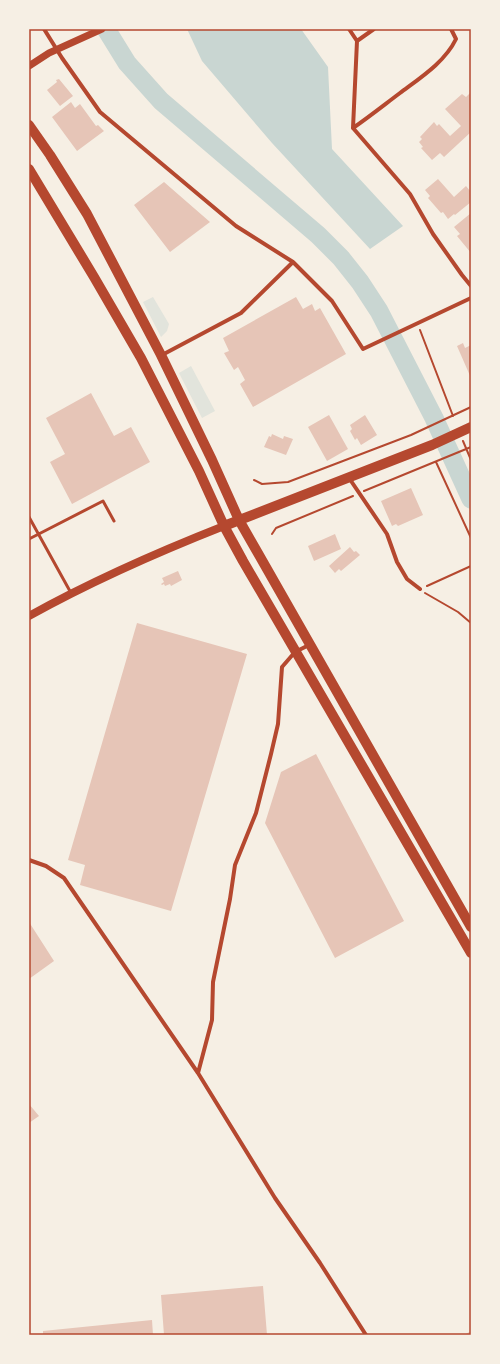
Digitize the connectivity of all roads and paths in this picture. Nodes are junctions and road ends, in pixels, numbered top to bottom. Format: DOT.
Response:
graph roads {
  1 [pos="44,29"];
  2 [pos="102,29"];
  3 [pos="349,29"];
  4 [pos="374,29"];
  5 [pos="451,29"];
  6 [pos="357,41"];
  7 [pos="56,50"];
  8 [pos="29,66"];
  9 [pos="29,125"];
  10 [pos="352,128"];
  11 [pos="29,169"];
  12 [pos="293,262"];
  13 [pos="471,286"];
  14 [pos="471,298"];
  15 [pos="420,330"];
  16 [pos="162,355"];
  17 [pos="471,407"];
  18 [pos="453,416"];
  19 [pos="471,427"];
  20 [pos="457,434"];
  21 [pos="471,447"];
  22 [pos="466,449"];
  23 [pos="471,460"];
  24 [pos="349,477"];
  25 [pos="254,480"];
  26 [pos="29,517"];
  27 [pos="240,520"];
  28 [pos="114,521"];
  29 [pos="224,526"];
  30 [pos="38,534"];
  31 [pos="471,538"];
  32 [pos="29,539"];
  33 [pos="471,566"];
  34 [pos="420,589"];
  35 [pos="71,593"];
  36 [pos="29,616"];
  37 [pos="471,623"];
  38 [pos="310,645"];
  39 [pos="295,652"];
  40 [pos="29,860"];
  41 [pos="471,927"];
  42 [pos="471,953"];
  43 [pos="198,1073"];
  44 [pos="366,1335"];
  1 -- 7 [label="street"];
  2 -- 7 [label="street"];
  3 -- 6 [label="street"];
  4 -- 6 [label="street"];
  5 -- 10 [label="street"];
  6 -- 10 [label="street"];
  7 -- 8 [label="street"];
  7 -- 12 [label="street"];
  9 -- 16 [label="main road"];
  10 -- 13 [label="street"];
  11 -- 29 [label="main road"];
  12 -- 14 [label="street"];
  12 -- 16 [label="street"];
  15 -- 18 [label="path"];
  16 -- 27 [label="main road"];
  17 -- 18 [label="path"];
  18 -- 25 [label="path"];
  19 -- 20 [label="main road"];
  20 -- 22 [label="path"];
  20 -- 24 [label="main road"];
  21 -- 22 [label="path"];
  22 -- 23 [label="path"];
  22 -- 31 [label="path"];
  24 -- 27 [label="main road"];
  24 -- 34 [label="street"];
  26 -- 30 [label="lane"];
  27 -- 29 [label="main road"];
  27 -- 38 [label="main road"];
  28 -- 30 [label="lane"];
  29 -- 35 [label="main road"];
  29 -- 39 [label="main road"];
  30 -- 32 [label="lane"];
  30 -- 35 [label="lane"];
  33 -- 34 [label="path"];
  34 -- 37 [label="path"];
  35 -- 36 [label="main road"];
  38 -- 39 [label="street"];
  38 -- 41 [label="main road"];
  39 -- 42 [label="main road"];
  39 -- 43 [label="street"];
  40 -- 43 [label="street"];
  43 -- 44 [label="street"];
}
